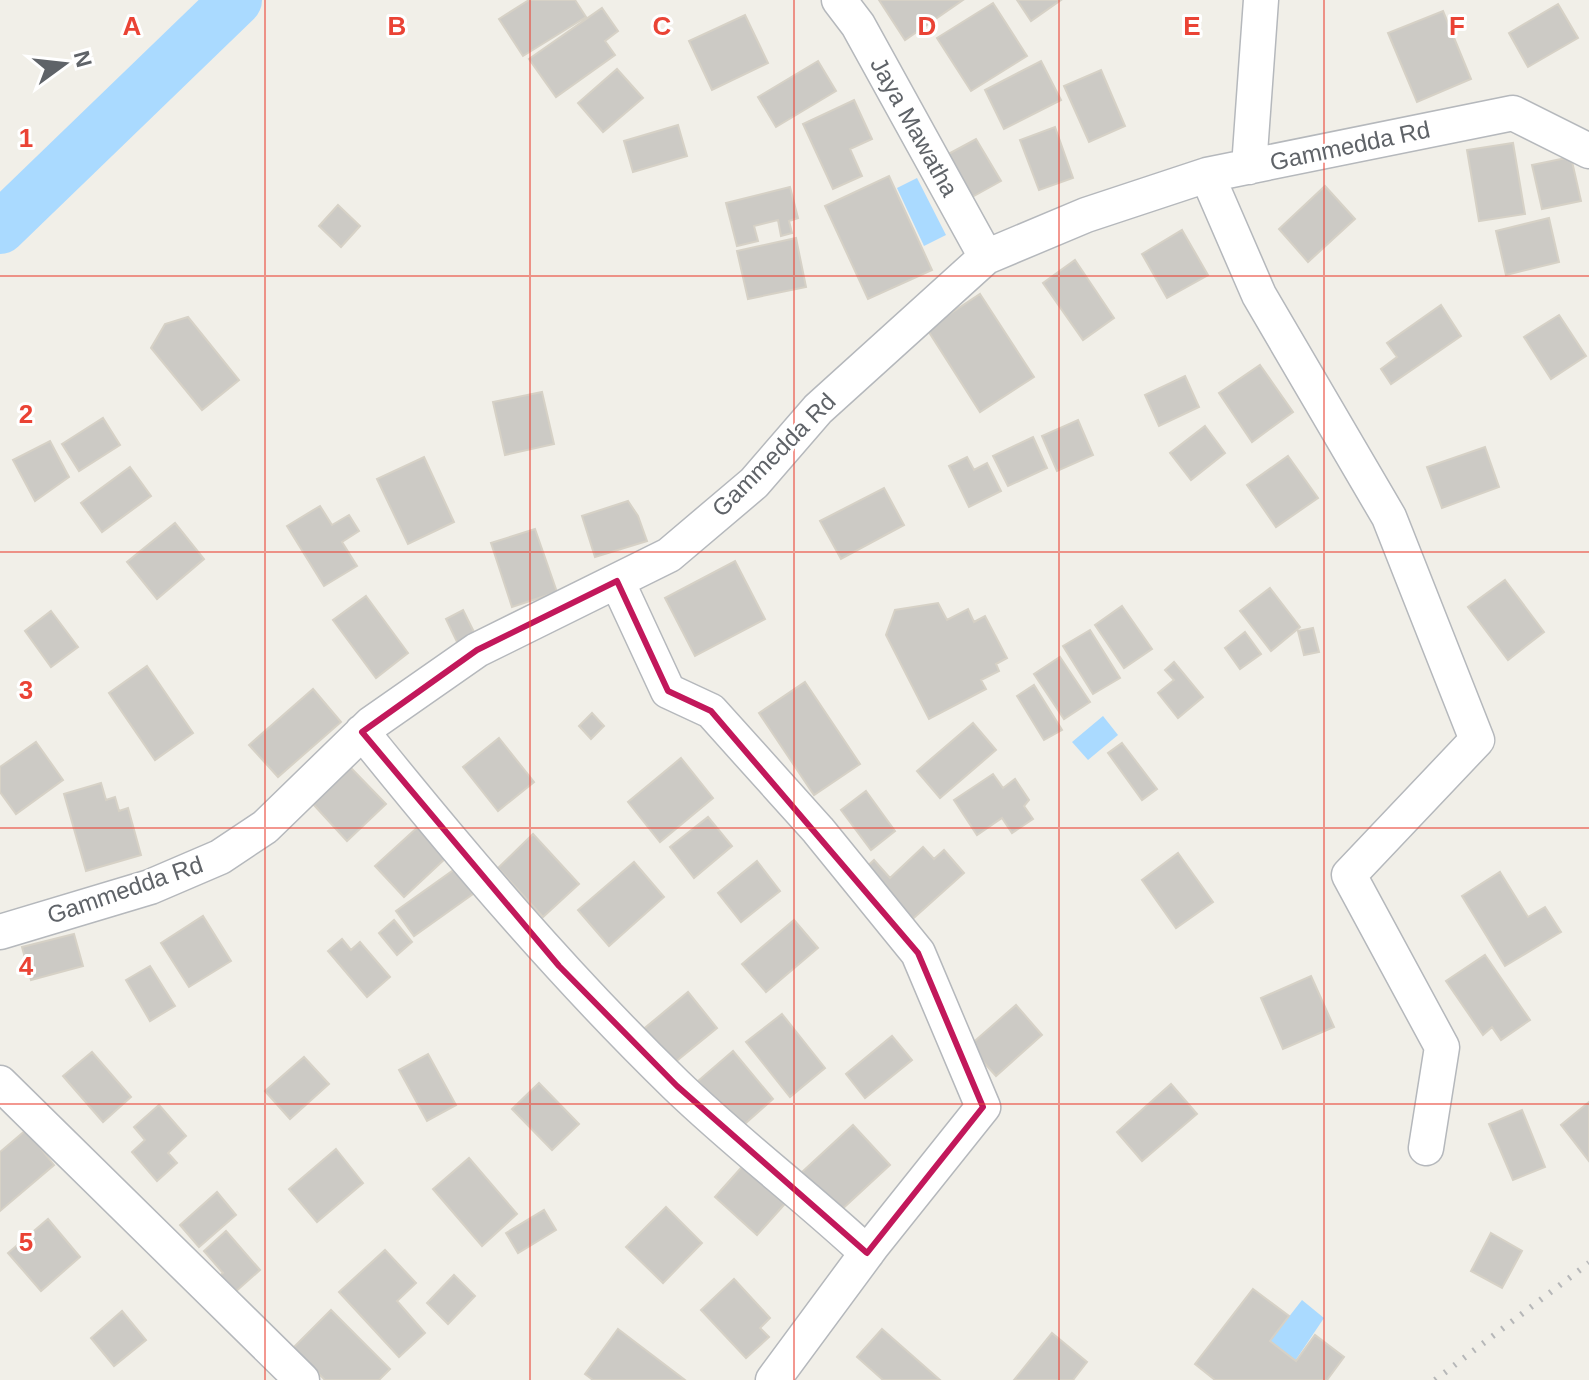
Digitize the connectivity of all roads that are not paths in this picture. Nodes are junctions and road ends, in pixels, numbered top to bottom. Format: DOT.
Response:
graph roads {
  1 [pos="839,0"];
  2 [pos="1261,0"];
  3 [pos="1589,151"];
  4 [pos="1249,167"];
  5 [pos="1207,175"];
  6 [pos="986,257"];
  7 [pos="617,581"];
  8 [pos="362,732"];
  9 [pos="0,932"];
  10 [pos="0,1083"];
  11 [pos="1426,1148"];
  12 [pos="867,1253"];
  13 [pos="302,1380"];
  14 [pos="773,1380"];
  1 -- 6 [label="street, Jaya Mawatha"];
  2 -- 4 [label="street"];
  3 -- 4 [label="street, Gammedda Rd"];
  4 -- 5 [label="street, Gammedda Rd"];
  5 -- 6 [label="street, Gammedda Rd"];
  5 -- 11 [label="street"];
  6 -- 7 [label="street, Gammedda Rd"];
  7 -- 8 [label="street, Gammedda Rd"];
  7 -- 12 [label="street"];
  8 -- 9 [label="street, Gammedda Rd"];
  8 -- 12 [label="street"];
  10 -- 13 [label="street"];
  12 -- 14 [label="street"];
}
